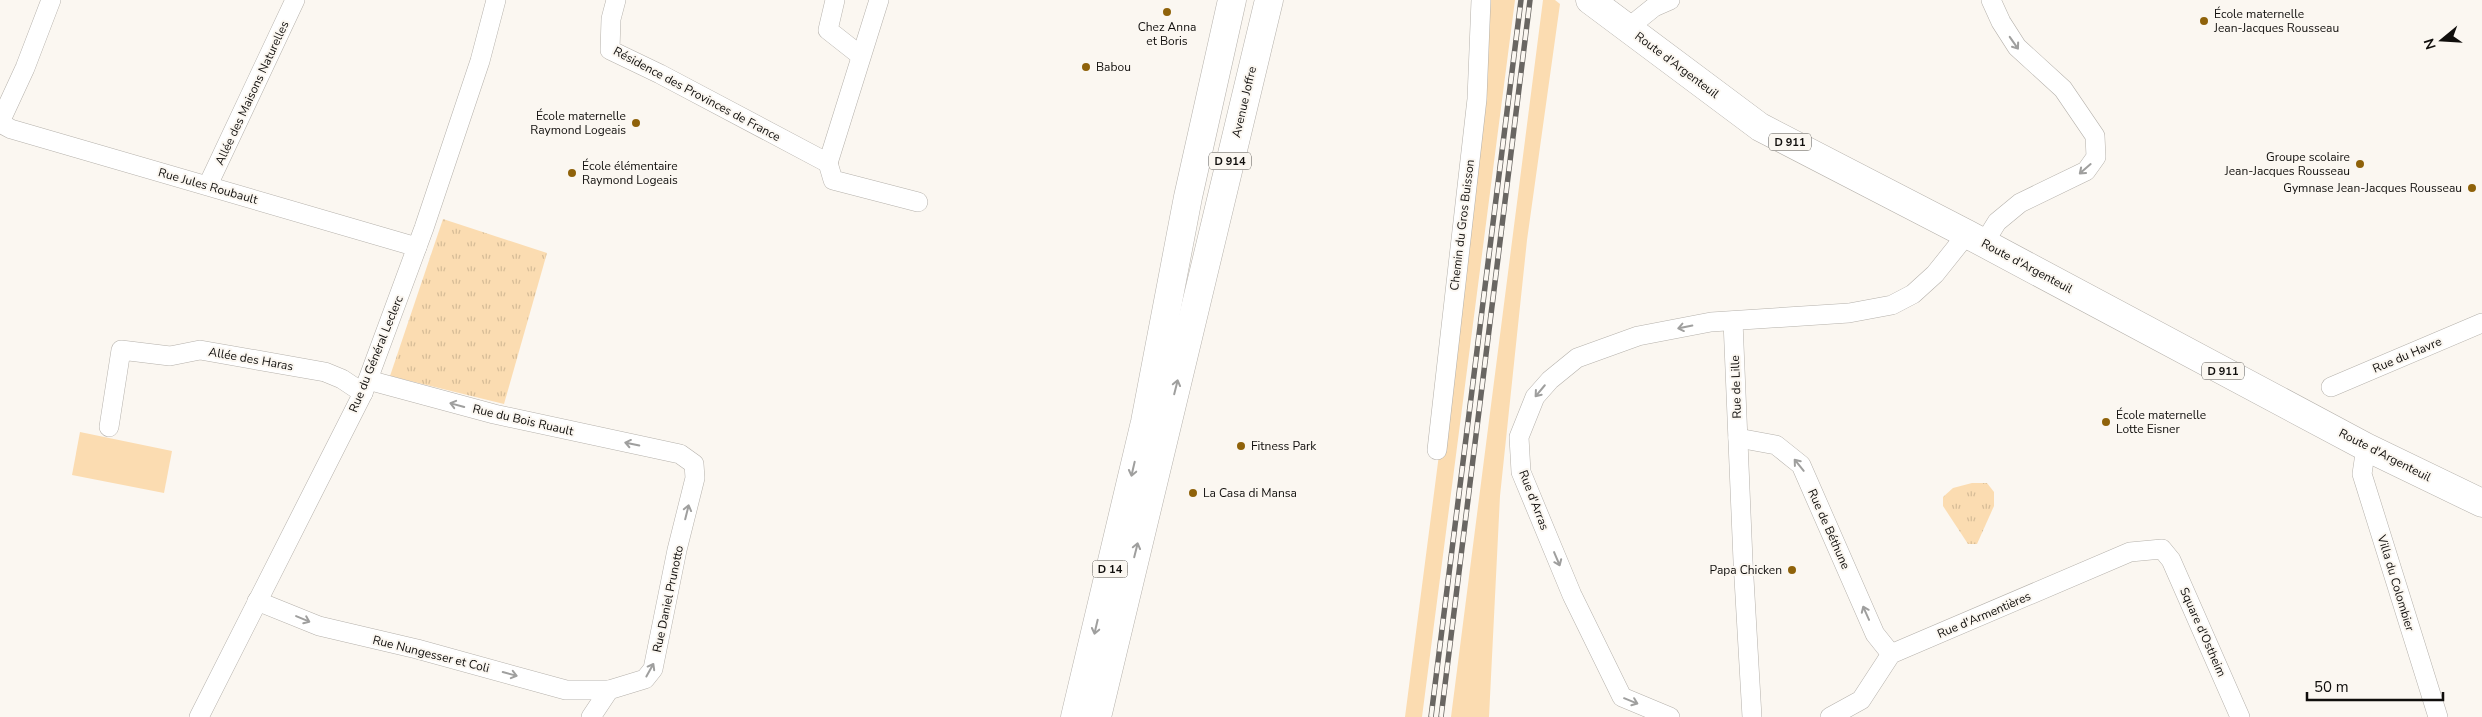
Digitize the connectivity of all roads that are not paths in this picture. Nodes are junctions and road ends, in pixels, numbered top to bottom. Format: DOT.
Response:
graph roads {
  1 [pos="51,0"];
  2 [pos="295,0"];
  3 [pos="496,0"];
  4 [pos="616,0"];
  5 [pos="835,0"];
  6 [pos="879,0"];
  7 [pos="1232,0"];
  8 [pos="1244,0"];
  9 [pos="1254,0"];
  10 [pos="1269,0"];
  11 [pos="1481,0"];
  12 [pos="1590,0"];
  13 [pos="1670,0"];
  14 [pos="1991,0"];
  15 [pos="1628,28"];
  16 [pos="1250,55"];
  17 [pos="861,56"];
  18 [pos="0,123"];
  19 [pos="828,162"];
  20 [pos="208,185"];
  21 [pos="918,202"];
  22 [pos="1975,239"];
  23 [pos="417,247"];
  24 [pos="1166,314"];
  25 [pos="1733,321"];
  26 [pos="2482,323"];
  27 [pos="366,387"];
  28 [pos="2332,387"];
  29 [pos="109,427"];
  30 [pos="1154,428"];
  31 [pos="1738,438"];
  32 [pos="2366,447"];
  33 [pos="1437,450"];
  34 [pos="680,454"];
  35 [pos="2482,503"];
  36 [pos="2162,549"];
  37 [pos="258,601"];
  38 [pos="1891,654"];
  39 [pos="609,690"];
  40 [pos="199,717"];
  41 [pos="591,717"];
  42 [pos="1075,717"];
  43 [pos="1097,717"];
  44 [pos="1670,717"];
  45 [pos="1752,717"];
  46 [pos="1830,717"];
  47 [pos="2240,717"];
  48 [pos="2438,717"];
  1 -- 18 [label="street"];
  2 -- 20 [label="street, Allée des Maisons Naturelles"];
  3 -- 23 [label="street, Rue du Général Leclerc"];
  4 -- 19 [label="street, Résidence des Provinces de France"];
  5 -- 17 [label="street"];
  6 -- 17 [label="street"];
  7 -- 24 [label="main road, Avenue Joffre / D 914"];
  8 -- 24 [label="main road, Avenue Joffre / D 914"];
  9 -- 16 [label="main road, Avenue Joffre / D 914"];
  10 -- 16 [label="main road, Avenue Joffre / D 914"];
  11 -- 33 [label="street, Chemin du Gros Buisson"];
  12 -- 15 [label="main road, Route d'Argenteuil / D 911"];
  13 -- 15 [label="street"];
  14 -- 22 [label="street, one-way"];
  15 -- 22 [label="main road, Route d'Argenteuil / D 911"];
  30 -- 16 [label="main road, Avenue Joffre / D 914, one-way"];
  17 -- 19 [label="street"];
  18 -- 20 [label="street, Rue Jules Roubault"];
  19 -- 21 [label="street"];
  20 -- 23 [label="street, Rue Jules Roubault"];
  22 -- 25 [label="street"];
  22 -- 32 [label="main road, Route d'Argenteuil / D 911"];
  23 -- 27 [label="street, Rue du Général Leclerc"];
  24 -- 30 [label="main road, Avenue Joffre / D 914"];
  25 -- 31 [label="street, Rue de Lille"];
  25 -- 44 [label="street, Rue d'Arras, one-way"];
  26 -- 28 [label="street, Rue du Havre"];
  27 -- 29 [label="street, Allée des Haras"];
  34 -- 27 [label="street, Rue du Bois Ruault, one-way"];
  27 -- 37 [label="street, Rue du Général Leclerc"];
  30 -- 42 [label="main road, D 14, one-way"];
  43 -- 30 [label="main road, one-way"];
  38 -- 31 [label="street, Rue de Béthune, one-way"];
  31 -- 45 [label="street, Rue de Lille"];
  32 -- 35 [label="main road, Route d'Argenteuil / D 911"];
  32 -- 48 [label="street, Villa du Colombier"];
  39 -- 34 [label="street, Rue Daniel Prunotto, one-way"];
  36 -- 38 [label="street, Rue d'Armentières"];
  36 -- 47 [label="street, Square d'Ostheim"];
  37 -- 39 [label="street, Rue Nungesser et Coli, one-way"];
  37 -- 40 [label="street, Rue du Général Leclerc"];
  38 -- 46 [label="street"];
  39 -- 41 [label="street"];
}
